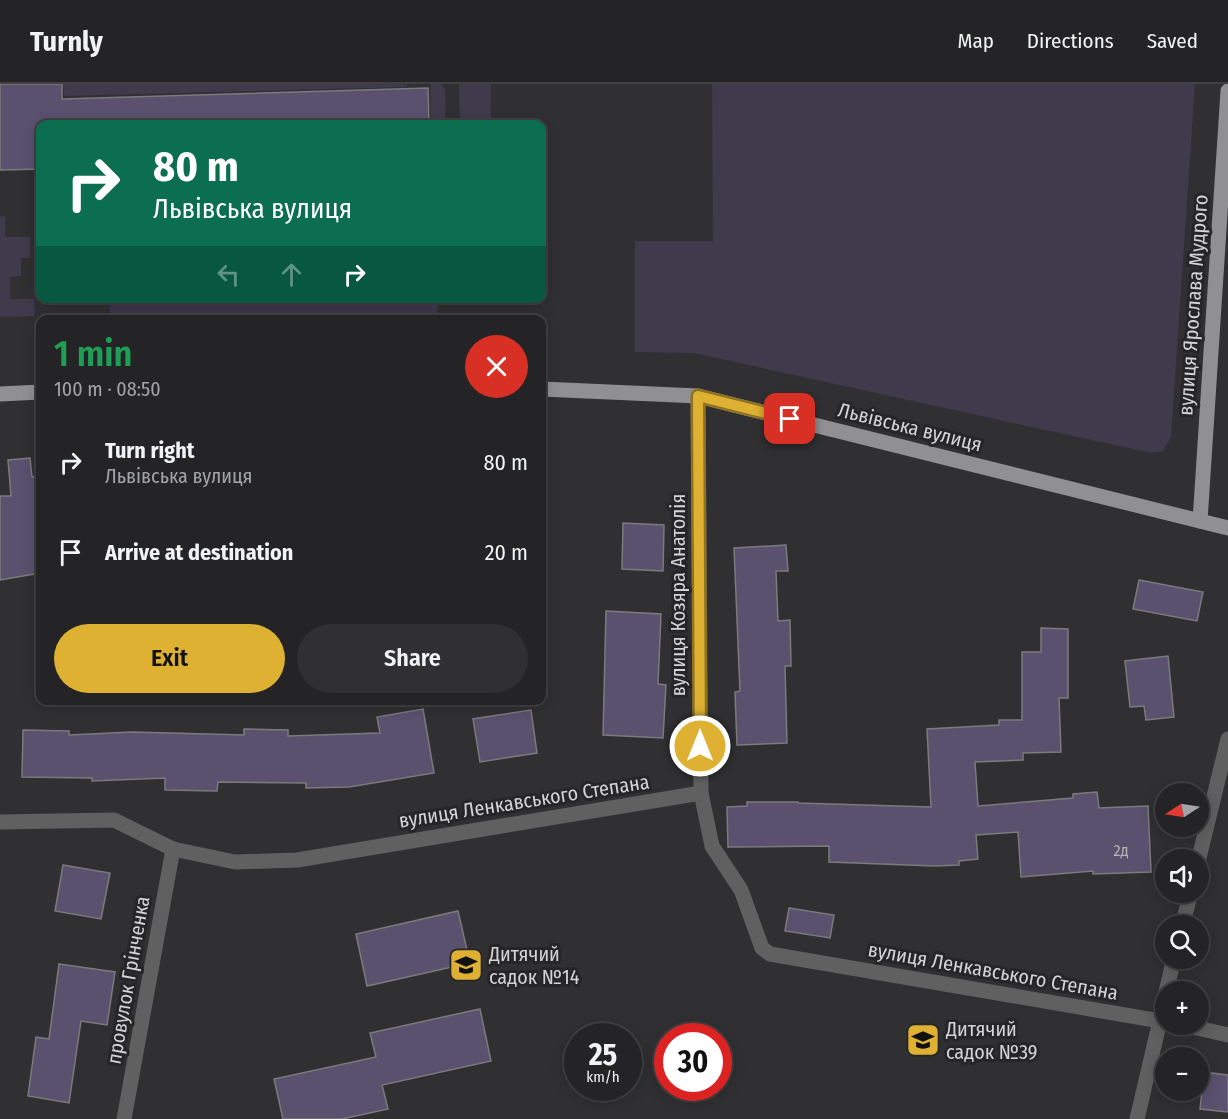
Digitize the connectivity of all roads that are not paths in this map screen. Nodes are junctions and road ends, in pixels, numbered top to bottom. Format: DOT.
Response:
graph roads {
  1 [pos="1228,91"];
  2 [pos="1225,173"];
  3 [pos="546,389"];
  4 [pos="36,392"];
  5 [pos="0,394"];
  6 [pos="698,396"];
  7 [pos="1200,521"];
  8 [pos="1228,528"];
  9 [pos="1228,739"];
  10 [pos="700,793"];
  11 [pos="0,822"];
  12 [pos="173,849"];
  13 [pos="1201,849"];
  14 [pos="1155,1020"];
  15 [pos="1209,1031"];
  16 [pos="1159,1035"];
  17 [pos="1228,1035"];
  18 [pos="124,1119"];
  19 [pos="1137,1119"];
  1 -- 2 [label="main road, вулиця Ярослава Мудрого"];
  2 -- 7 [label="main road, вулиця Ярослава Мудрого"];
  3 -- 6 [label="main road, Львівська вулиця"];
  4 -- 5 [label="main road"];
  6 -- 7 [label="main road, Львівська вулиця"];
  6 -- 10 [label="street, вулиця Козяра Анатолія"];
  7 -- 8 [label="main road, Львівська вулиця"];
  9 -- 13 [label="street"];
  10 -- 12 [label="street, вулиця Ленкавського Степана"];
  10 -- 14 [label="street, вулиця Ленкавського Степана"];
  11 -- 12 [label="street, вулиця Ленкавського Степана"];
  12 -- 18 [label="street, провулок Грінченка"];
  15 -- 17 [label="street"];
  16 -- 19 [label="street"];
}
